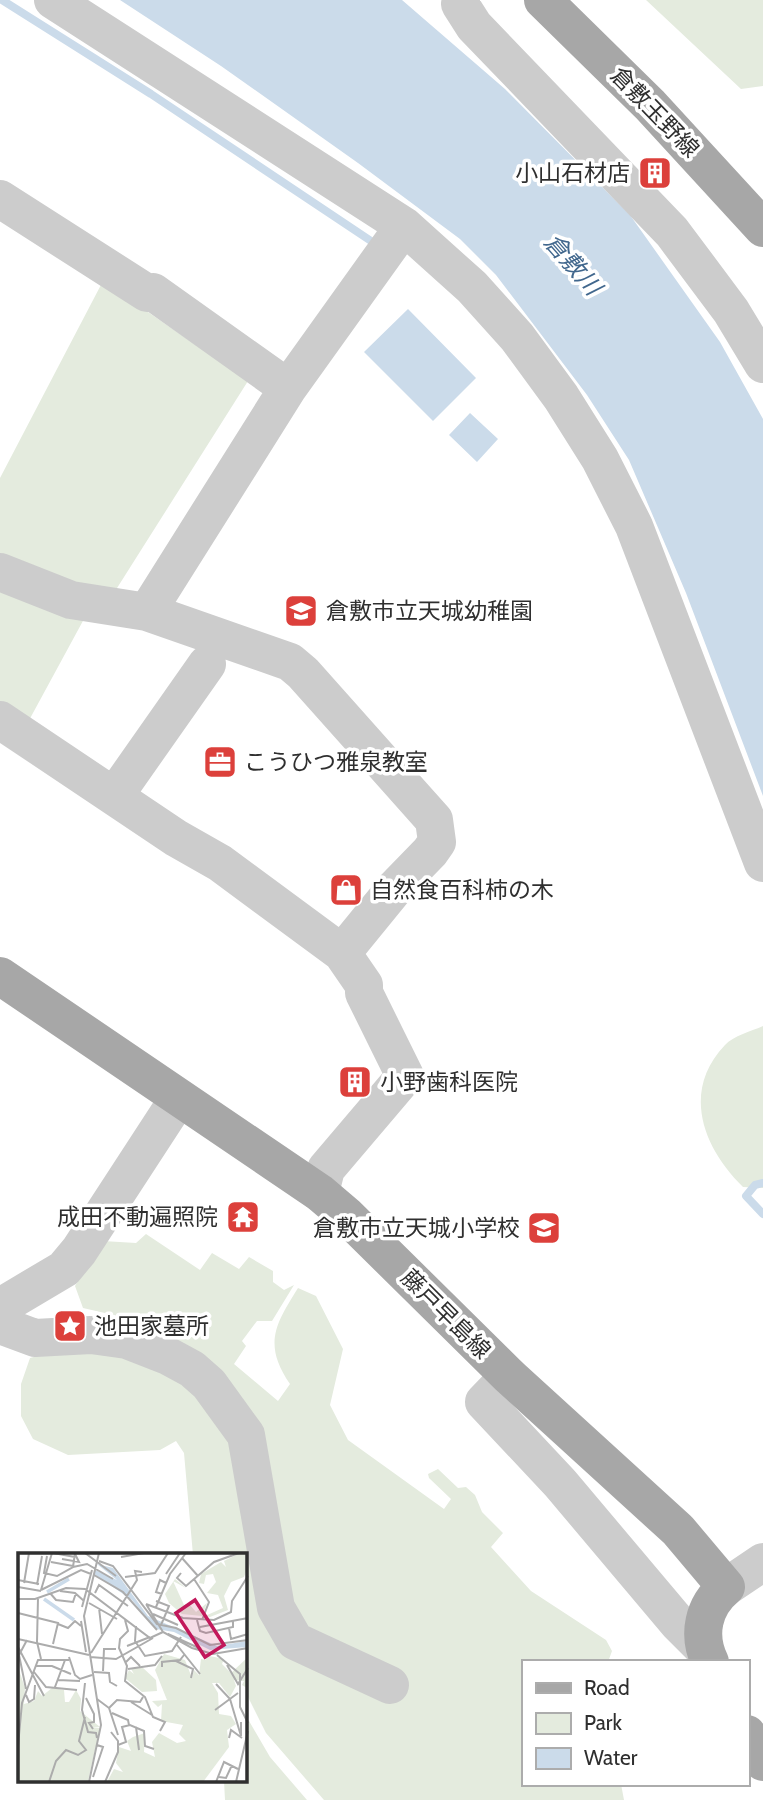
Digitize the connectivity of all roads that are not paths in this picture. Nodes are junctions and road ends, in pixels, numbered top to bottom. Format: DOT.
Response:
graph roads {
  1 [pos="53,0"];
  2 [pos="461,0"];
  3 [pos="543,0"];
  4 [pos="0,198"];
  5 [pos="763,228"];
  6 [pos="392,244"];
  7 [pos="763,364"];
  8 [pos="288,388"];
  9 [pos="0,572"];
  10 [pos="147,612"];
  11 [pos="206,664"];
  12 [pos="0,720"];
  13 [pos="115,795"];
  14 [pos="763,863"];
  15 [pos="342,953"];
  16 [pos="0,976"];
  17 [pos="178,1099"];
  18 [pos="320,1193"];
  19 [pos="0,1307"];
  20 [pos="0,1325"];
  21 [pos="509,1376"];
  22 [pos="763,1562"];
  23 [pos="726,1587"];
  24 [pos="707,1655"];
  25 [pos="390,1685"];
  26 [pos="749,1738"];
  27 [pos="763,1762"];
  1 -- 6 [label="street"];
  2 -- 7 [label="street"];
  3 -- 5 [label="main road, 倉敷玉野線"];
  4 -- 8 [label="street"];
  6 -- 8 [label="street"];
  6 -- 14 [label="street"];
  8 -- 10 [label="street"];
  9 -- 10 [label="street"];
  10 -- 15 [label="street"];
  11 -- 13 [label="street"];
  12 -- 13 [label="street"];
  13 -- 15 [label="street"];
  15 -- 18 [label="street"];
  16 -- 17 [label="main road, 藤戸早島線"];
  17 -- 18 [label="main road, 藤戸早島線"];
  17 -- 19 [label="street"];
  18 -- 21 [label="main road, 藤戸早島線"];
  20 -- 25 [label="street"];
  21 -- 23 [label="main road, 藤戸早島線"];
  21 -- 24 [label="street"];
  22 -- 23 [label="street"];
  23 -- 24 [label="main road"];
  26 -- 27 [label="main road"];
}
